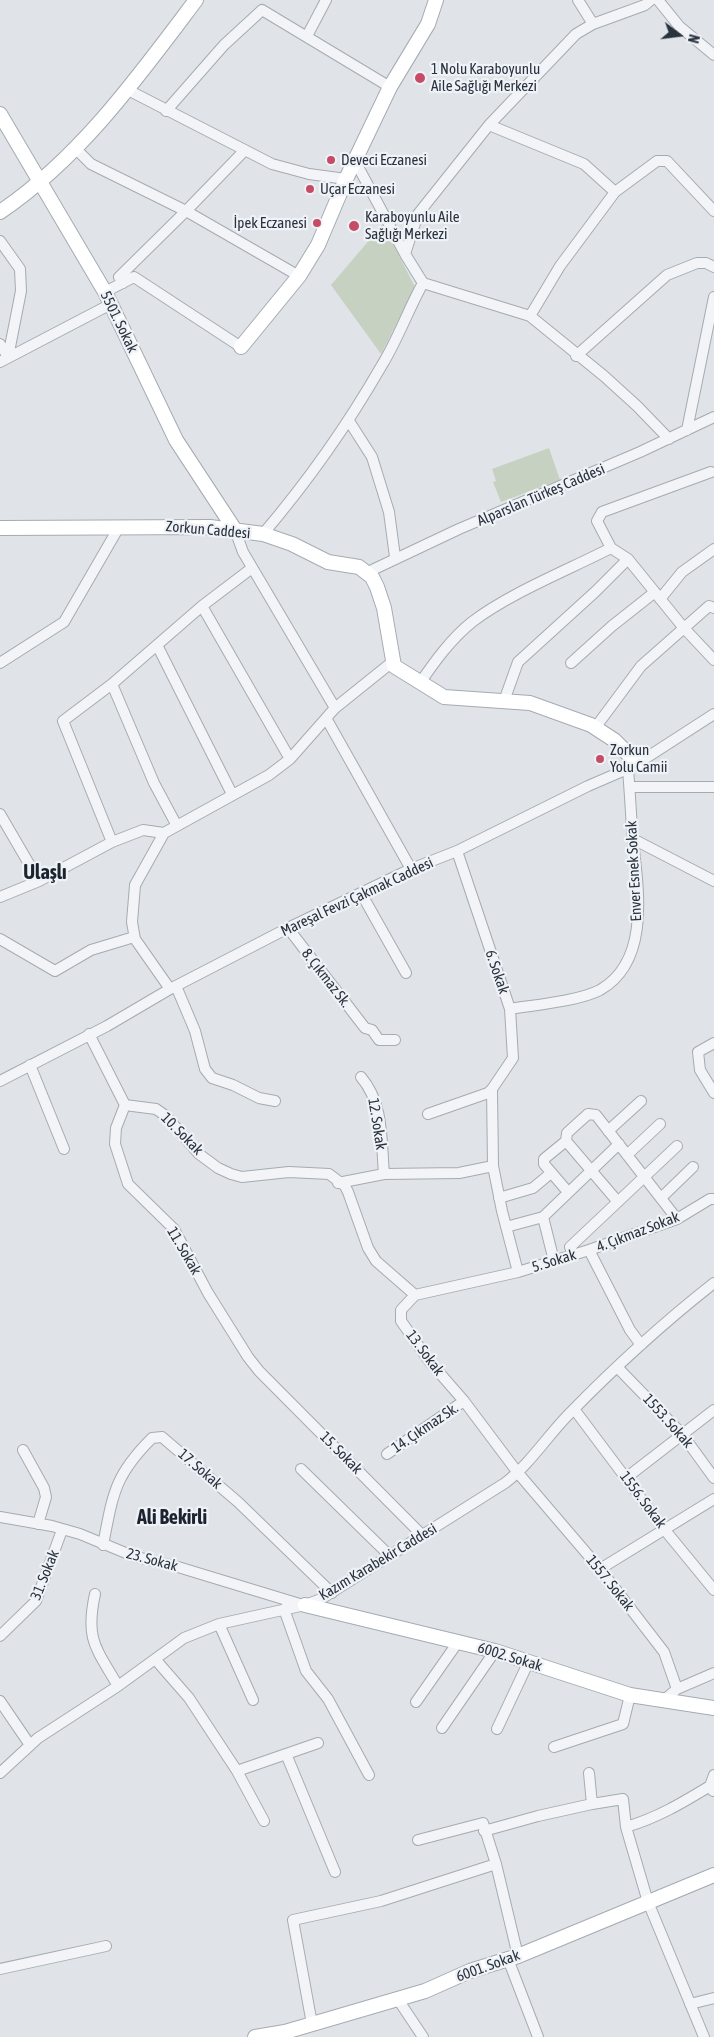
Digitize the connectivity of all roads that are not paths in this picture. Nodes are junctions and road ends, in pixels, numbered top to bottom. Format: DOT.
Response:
graph roads {
  1 [pos="196,0"];
  2 [pos="326,0"];
  3 [pos="436,0"];
  4 [pos="578,0"];
  5 [pos="651,0"];
  6 [pos="658,0"];
  7 [pos="593,24"];
  8 [pos="307,36"];
  9 [pos="714,55"];
  10 [pos="390,87"];
  11 [pos="128,90"];
  12 [pos="166,111"];
  13 [pos="0,114"];
  14 [pos="489,125"];
  15 [pos="75,148"];
  16 [pos="245,150"];
  17 [pos="355,161"];
  18 [pos="346,179"];
  19 [pos="40,183"];
  20 [pos="615,192"];
  21 [pos="186,211"];
  22 [pos="714,211"];
  23 [pos="0,212"];
  24 [pos="0,241"];
  25 [pos="405,254"];
  26 [pos="714,267"];
  27 [pos="299,276"];
  28 [pos="123,283"];
  29 [pos="423,283"];
  30 [pos="714,297"];
  31 [pos="108,298"];
  32 [pos="530,316"];
  33 [pos="0,344"];
  34 [pos="241,347"];
  35 [pos="576,356"];
  36 [pos="4,359"];
  37 [pos="714,417"];
  38 [pos="349,421"];
  39 [pos="687,430"];
  40 [pos="668,439"];
  41 [pos="711,472"];
  42 [pos="0,526"];
  43 [pos="119,527"];
  44 [pos="235,530"];
  45 [pos="263,534"];
  46 [pos="610,548"];
  47 [pos="714,549"];
  48 [pos="396,557"];
  49 [pos="628,559"];
  50 [pos="252,568"];
  51 [pos="368,572"];
  52 [pos="658,595"];
  53 [pos="202,606"];
  54 [pos="714,608"];
  55 [pos="683,627"];
  56 [pos="158,646"];
  57 [pos="714,660"];
  58 [pos="0,663"];
  59 [pos="391,663"];
  60 [pos="571,663"];
  61 [pos="420,683"];
  62 [pos="112,684"];
  63 [pos="504,701"];
  64 [pos="335,708"];
  65 [pos="714,714"];
  66 [pos="326,718"];
  67 [pos="596,728"];
  68 [pos="290,759"];
  69 [pos="633,766"];
  70 [pos="630,786"];
  71 [pos="714,787"];
  72 [pos="232,794"];
  73 [pos="0,814"];
  74 [pos="177,826"];
  75 [pos="164,833"];
  76 [pos="633,839"];
  77 [pos="112,842"];
  78 [pos="457,851"];
  79 [pos="411,869"];
  80 [pos="714,880"];
  81 [pos="39,881"];
  82 [pos="361,893"];
  83 [pos="0,897"];
  84 [pos="288,928"];
  85 [pos="134,937"];
  86 [pos="0,939"];
  87 [pos="406,973"];
  88 [pos="173,987"];
  89 [pos="510,1009"];
  90 [pos="89,1034"];
  91 [pos="395,1040"];
  92 [pos="714,1043"];
  93 [pos="30,1064"];
  94 [pos="361,1077"];
  95 [pos="0,1081"];
  96 [pos="492,1089"];
  97 [pos="714,1093"];
  98 [pos="275,1101"];
  99 [pos="641,1101"];
  100 [pos="125,1105"];
  101 [pos="428,1114"];
  102 [pos="660,1124"];
  103 [pos="608,1131"];
  104 [pos="566,1141"];
  105 [pos="619,1144"];
  106 [pos="677,1146"];
  107 [pos="64,1149"];
  108 [pos="627,1155"];
  109 [pos="493,1166"];
  110 [pos="693,1167"];
  111 [pos="591,1170"];
  112 [pos="551,1173"];
  113 [pos="384,1174"];
  114 [pos="644,1177"];
  115 [pos="338,1183"];
  116 [pos="568,1192"];
  117 [pos="499,1198"];
  118 [pos="661,1198"];
  119 [pos="714,1199"];
  120 [pos="618,1202"];
  121 [pos="543,1217"];
  122 [pos="677,1219"];
  123 [pos="506,1226"];
  124 [pos="589,1250"];
  125 [pos="573,1255"];
  126 [pos="554,1261"];
  127 [pos="518,1272"];
  128 [pos="714,1283"];
  129 [pos="415,1295"];
  130 [pos="640,1345"];
  131 [pos="617,1367"];
  132 [pos="259,1371"];
  133 [pos="464,1401"];
  134 [pos="574,1409"];
  135 [pos="714,1410"];
  136 [pos="682,1434"];
  137 [pos="23,1450"];
  138 [pos="387,1454"];
  139 [pos="301,1469"];
  140 [pos="518,1473"];
  141 [pos="626,1478"];
  142 [pos="714,1478"];
  143 [pos="714,1499"];
  144 [pos="0,1517"];
  145 [pos="38,1524"];
  146 [pos="664,1529"];
  147 [pos="62,1530"];
  148 [pos="422,1536"];
  149 [pos="103,1545"];
  150 [pos="390,1556"];
  151 [pos="600,1569"];
  152 [pos="714,1590"];
  153 [pos="332,1593"];
  154 [pos="94,1594"];
  155 [pos="304,1605"];
  156 [pos="284,1609"];
  157 [pos="219,1624"];
  158 [pos="0,1636"];
  159 [pos="458,1642"];
  160 [pos="495,1650"];
  161 [pos="155,1659"];
  162 [pos="529,1661"];
  163 [pos="714,1673"];
  164 [pos="118,1686"];
  165 [pos="677,1689"];
  166 [pos="630,1695"];
  167 [pos="666,1699"];
  168 [pos="253,1700"];
  169 [pos="0,1701"];
  170 [pos="416,1702"];
  171 [pos="714,1708"];
  172 [pos="442,1728"];
  173 [pos="496,1728"];
  174 [pos="318,1743"];
  175 [pos="30,1745"];
  176 [pos="554,1747"];
  177 [pos="286,1754"];
  178 [pos="237,1771"];
  179 [pos="0,1773"];
  180 [pos="589,1773"];
  181 [pos="714,1774"];
  182 [pos="369,1775"];
  183 [pos="712,1789"];
  184 [pos="592,1804"];
  185 [pos="264,1821"];
  186 [pos="626,1827"];
  187 [pos="484,1831"];
  188 [pos="418,1840"];
  189 [pos="496,1864"];
  190 [pos="335,1872"];
  191 [pos="714,1875"];
  192 [pos="648,1902"];
  193 [pos="106,1946"];
  194 [pos="513,1958"];
  195 [pos="0,1968"];
  196 [pos="397,1998"];
  197 [pos="714,1998"];
  198 [pos="690,2004"];
  199 [pos="312,2024"];
  200 [pos="701,2036"];
  201 [pos="255,2037"];
  202 [pos="423,2037"];
  203 [pos="538,2037"];
  1 -- 11 [label="street"];
  2 -- 8 [label="street"];
  3 -- 10 [label="street"];
  4 -- 7 [label="street"];
  5 -- 7 [label="street"];
  6 -- 9 [label="street"];
  7 -- 14 [label="street"];
  8 -- 10 [label="street"];
  8 -- 12 [label="street"];
  10 -- 17 [label="street"];
  11 -- 12 [label="street"];
  11 -- 15 [label="street"];
  12 -- 16 [label="street"];
  13 -- 19 [label="street, 5501. Sokak"];
  14 -- 20 [label="street"];
  14 -- 25 [label="street"];
  15 -- 19 [label="street"];
  15 -- 21 [label="street"];
  16 -- 18 [label="street"];
  16 -- 21 [label="street"];
  17 -- 18 [label="street"];
  17 -- 25 [label="street"];
  18 -- 27 [label="street"];
  19 -- 23 [label="street"];
  19 -- 31 [label="street, 5501. Sokak"];
  20 -- 22 [label="street"];
  20 -- 32 [label="street"];
  21 -- 27 [label="street"];
  21 -- 28 [label="street"];
  24 -- 36 [label="street"];
  25 -- 29 [label="street"];
  26 -- 35 [label="street"];
  27 -- 34 [label="street"];
  28 -- 31 [label="street"];
  28 -- 34 [label="street"];
  29 -- 32 [label="street"];
  29 -- 38 [label="street"];
  30 -- 39 [label="street"];
  31 -- 36 [label="street"];
  31 -- 44 [label="street, 5501. Sokak"];
  32 -- 35 [label="street"];
  33 -- 36 [label="street"];
  35 -- 40 [label="street"];
  37 -- 39 [label="street, Alparslan Türkeş Caddesi"];
  38 -- 45 [label="street"];
  38 -- 48 [label="street"];
  39 -- 40 [label="street, Alparslan Türkeş Caddesi"];
  40 -- 48 [label="street, Alparslan Türkeş Caddesi"];
  41 -- 46 [label="street"];
  42 -- 43 [label="street, Zorkun Caddesi"];
  43 -- 44 [label="street, Zorkun Caddesi"];
  43 -- 58 [label="street"];
  44 -- 45 [label="street, Zorkun Caddesi"];
  44 -- 50 [label="street"];
  45 -- 51 [label="street, Zorkun Caddesi"];
  46 -- 49 [label="street"];
  46 -- 61 [label="street"];
  47 -- 52 [label="street"];
  48 -- 51 [label="street, Alparslan Türkeş Caddesi"];
  49 -- 52 [label="street"];
  49 -- 63 [label="street"];
  50 -- 53 [label="street"];
  50 -- 64 [label="street"];
  51 -- 59 [label="street"];
  52 -- 55 [label="street"];
  52 -- 60 [label="street"];
  53 -- 56 [label="street"];
  53 -- 68 [label="street"];
  54 -- 55 [label="street"];
  55 -- 57 [label="street"];
  55 -- 67 [label="street"];
  56 -- 62 [label="street"];
  56 -- 72 [label="street"];
  59 -- 61 [label="street"];
  59 -- 64 [label="street"];
  61 -- 63 [label="street"];
  62 -- 74 [label="street"];
  62 -- 77 [label="street"];
  63 -- 67 [label="street"];
  64 -- 66 [label="street"];
  65 -- 69 [label="street, Mareşal Fevzi Çakmak Caddesi"];
  66 -- 68 [label="street"];
  66 -- 79 [label="street"];
  67 -- 69 [label="street"];
  68 -- 72 [label="street"];
  69 -- 70 [label="street, Enver Esnek Sokak"];
  69 -- 78 [label="street, Mareşal Fevzi Çakmak Caddesi"];
  70 -- 71 [label="street"];
  70 -- 76 [label="street, Enver Esnek Sokak"];
  72 -- 74 [label="street"];
  73 -- 81 [label="street"];
  74 -- 75 [label="street"];
  75 -- 77 [label="street"];
  75 -- 85 [label="street"];
  76 -- 80 [label="street"];
  76 -- 89 [label="street, Enver Esnek Sokak"];
  77 -- 81 [label="street"];
  78 -- 79 [label="street, Mareşal Fevzi Çakmak Caddesi"];
  78 -- 89 [label="street, 6. Sokak"];
  79 -- 82 [label="street, Mareşal Fevzi Çakmak Caddesi"];
  81 -- 83 [label="street"];
  82 -- 84 [label="street, Mareşal Fevzi Çakmak Caddesi"];
  82 -- 87 [label="street"];
  84 -- 88 [label="street, Mareşal Fevzi Çakmak Caddesi"];
  84 -- 91 [label="street, 8. Çıkmaz Sk."];
  85 -- 86 [label="street"];
  85 -- 88 [label="street"];
  88 -- 90 [label="street, Mareşal Fevzi Çakmak Caddesi"];
  88 -- 98 [label="street"];
  89 -- 96 [label="street, 6. Sokak"];
  90 -- 93 [label="street, Mareşal Fevzi Çakmak Caddesi"];
  90 -- 100 [label="street"];
  92 -- 97 [label="street"];
  93 -- 95 [label="street, Mareşal Fevzi Çakmak Caddesi"];
  93 -- 107 [label="street"];
  94 -- 113 [label="street, 12. Sokak"];
  96 -- 101 [label="street, 6. Sokak"];
  96 -- 109 [label="street"];
  99 -- 103 [label="street"];
  100 -- 115 [label="street, 10. Sokak"];
  100 -- 132 [label="street, 11. Sokak"];
  102 -- 108 [label="street"];
  103 -- 104 [label="street"];
  103 -- 105 [label="street"];
  104 -- 111 [label="street"];
  104 -- 112 [label="street"];
  105 -- 108 [label="street"];
  105 -- 111 [label="street"];
  106 -- 114 [label="street"];
  108 -- 114 [label="street"];
  109 -- 113 [label="street"];
  109 -- 117 [label="street"];
  110 -- 118 [label="street"];
  111 -- 116 [label="street"];
  111 -- 120 [label="street"];
  112 -- 116 [label="street"];
  112 -- 117 [label="street"];
  113 -- 115 [label="street"];
  114 -- 118 [label="street"];
  114 -- 120 [label="street"];
  115 -- 129 [label="street"];
  116 -- 121 [label="street"];
  117 -- 123 [label="street"];
  118 -- 122 [label="street"];
  119 -- 122 [label="street, 4. Çıkmaz Sokak"];
  120 -- 125 [label="street"];
  121 -- 123 [label="street"];
  121 -- 126 [label="street"];
  122 -- 124 [label="street, 4. Çıkmaz Sokak"];
  123 -- 127 [label="street"];
  124 -- 125 [label="street, 5. Sokak"];
  124 -- 130 [label="street, 5. Sokak"];
  125 -- 126 [label="street, 5. Sokak"];
  126 -- 127 [label="street, 5. Sokak"];
  127 -- 129 [label="street, 5. Sokak"];
  128 -- 130 [label="street, Kazım Karabekir Caddesi"];
  129 -- 133 [label="street, 13. Sokak"];
  130 -- 131 [label="street, Kazım Karabekir Caddesi"];
  131 -- 134 [label="street, Kazım Karabekir Caddesi"];
  131 -- 136 [label="street, 1553. Sokak"];
  132 -- 148 [label="street, 15. Sokak"];
  133 -- 138 [label="street, 14. Çıkmaz Sk."];
  133 -- 140 [label="street, 13. Sokak"];
  134 -- 140 [label="street, Kazım Karabekir Caddesi"];
  134 -- 141 [label="street, 1556. Sokak"];
  135 -- 136 [label="street"];
  136 -- 141 [label="street"];
  136 -- 142 [label="street, 1553. Sokak"];
  137 -- 145 [label="street"];
  139 -- 150 [label="street"];
  140 -- 148 [label="street, Kazım Karabekir Caddesi"];
  140 -- 151 [label="street, 1557. Sokak"];
  141 -- 146 [label="street, 1556. Sokak"];
  143 -- 146 [label="street"];
  144 -- 145 [label="street, 23. Sokak"];
  145 -- 147 [label="street, 23. Sokak"];
  146 -- 151 [label="street"];
  146 -- 152 [label="street, 1556. Sokak"];
  147 -- 149 [label="street, 23. Sokak"];
  147 -- 158 [label="street, 31. Sokak"];
  148 -- 150 [label="street, Kazım Karabekir Caddesi"];
  149 -- 153 [label="street, 17. Sokak"];
  149 -- 155 [label="street, 23. Sokak"];
  150 -- 153 [label="street, Kazım Karabekir Caddesi"];
  151 -- 165 [label="street, 1557. Sokak"];
  153 -- 155 [label="street, Kazım Karabekir Caddesi"];
  154 -- 164 [label="street"];
  155 -- 156 [label="street, Kazım Karabekir Caddesi"];
  155 -- 159 [label="street, 6002. Sokak"];
  156 -- 157 [label="street, Kazım Karabekir Caddesi"];
  156 -- 182 [label="street"];
  157 -- 161 [label="street, Kazım Karabekir Caddesi"];
  157 -- 168 [label="street"];
  159 -- 160 [label="street, 6002. Sokak"];
  159 -- 170 [label="street"];
  160 -- 162 [label="street, 6002. Sokak"];
  160 -- 172 [label="street"];
  161 -- 164 [label="street, Kazım Karabekir Caddesi"];
  161 -- 178 [label="street"];
  162 -- 166 [label="street, 6002. Sokak"];
  162 -- 173 [label="street"];
  163 -- 165 [label="street"];
  164 -- 175 [label="street, Kazım Karabekir Caddesi"];
  165 -- 167 [label="street"];
  166 -- 167 [label="street, 6002. Sokak"];
  166 -- 176 [label="street"];
  167 -- 171 [label="street, 6002. Sokak"];
  169 -- 175 [label="street"];
  174 -- 177 [label="street"];
  175 -- 179 [label="street, Kazım Karabekir Caddesi"];
  177 -- 178 [label="street"];
  177 -- 190 [label="street"];
  178 -- 185 [label="street"];
  180 -- 184 [label="street"];
  181 -- 183 [label="street"];
  183 -- 186 [label="street"];
  184 -- 186 [label="street"];
  184 -- 187 [label="street"];
  186 -- 192 [label="street"];
  187 -- 188 [label="street"];
  187 -- 189 [label="street"];
  189 -- 194 [label="street"];
  189 -- 199 [label="street"];
  191 -- 192 [label="street, 6001. Sokak"];
  192 -- 194 [label="street, 6001. Sokak"];
  192 -- 198 [label="street"];
  193 -- 195 [label="street"];
  194 -- 196 [label="street, 6001. Sokak"];
  194 -- 203 [label="street"];
  196 -- 199 [label="street, 6001. Sokak"];
  196 -- 202 [label="street"];
  197 -- 198 [label="street"];
  198 -- 200 [label="street"];
  199 -- 201 [label="street, 6001. Sokak"];
}
